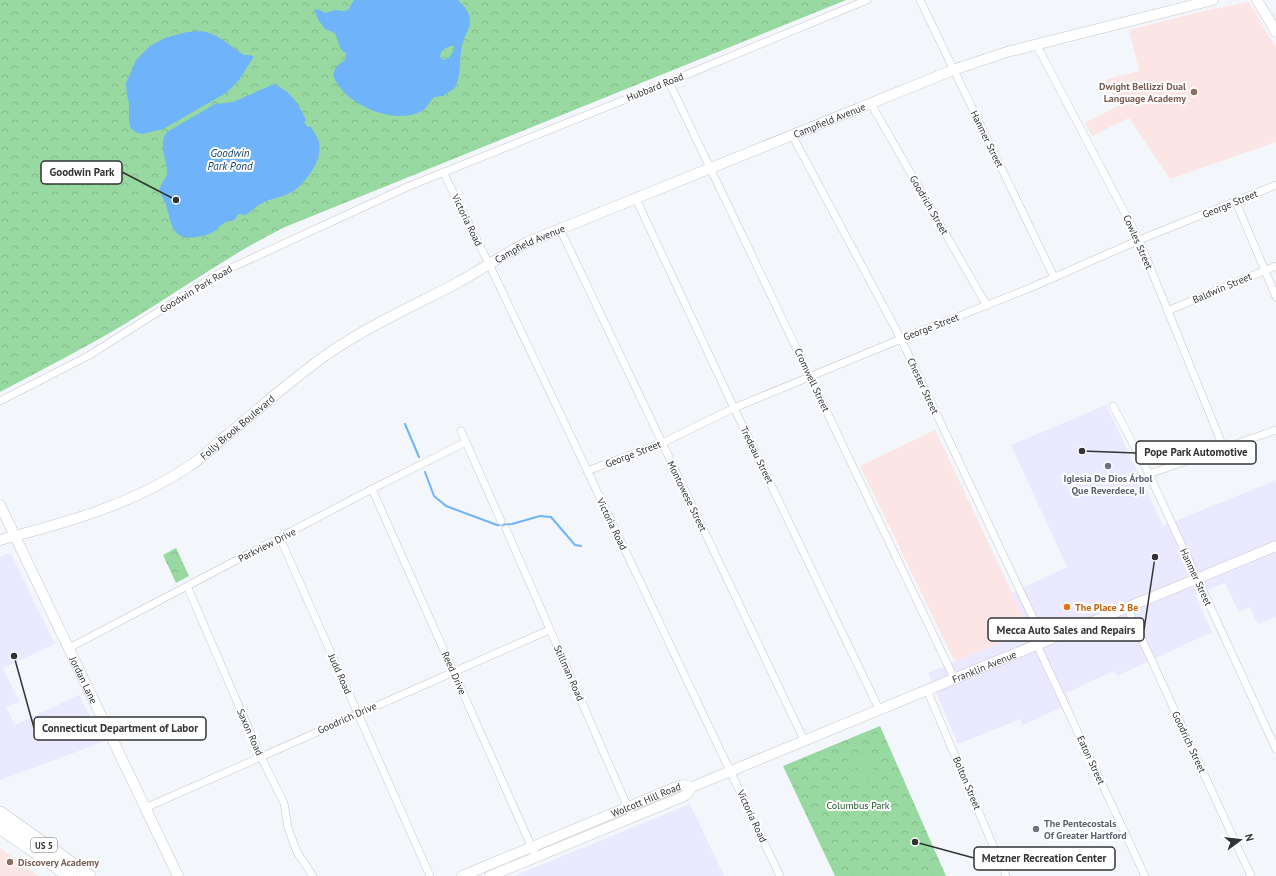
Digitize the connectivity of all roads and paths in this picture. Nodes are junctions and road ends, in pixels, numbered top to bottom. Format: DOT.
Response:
graph roads {
  1 [pos="867,0"];
  2 [pos="920,0"];
  3 [pos="1214,0"];
  4 [pos="1257,0"];
  5 [pos="1276,32"];
  6 [pos="1036,44"];
  7 [pos="953,70"];
  8 [pos="669,82"];
  9 [pos="871,104"];
  10 [pos="792,135"];
  11 [pos="711,168"];
  12 [pos="443,172"];
  13 [pos="1276,185"];
  14 [pos="636,199"];
  15 [pos="1236,202"];
  16 [pos="560,229"];
  17 [pos="1139,240"];
  18 [pos="489,264"];
  19 [pos="1276,266"];
  20 [pos="1265,270"];
  21 [pos="1054,277"];
  22 [pos="459,282"];
  23 [pos="1276,297"];
  24 [pos="987,306"];
  25 [pos="1168,311"];
  26 [pos="901,339"];
  27 [pos="810,378"];
  28 [pos="0,401"];
  29 [pos="1114,406"];
  30 [pos="734,408"];
  31 [pos="460,430"];
  32 [pos="1276,430"];
  33 [pos="466,442"];
  34 [pos="662,444"];
  35 [pos="1224,449"];
  36 [pos="587,471"];
  37 [pos="1149,474"];
  38 [pos="372,490"];
  39 [pos="0,505"];
  40 [pos="501,521"];
  41 [pos="506,529"];
  42 [pos="15,537"];
  43 [pos="280,538"];
  44 [pos="0,540"];
  45 [pos="1276,546"];
  46 [pos="1197,579"];
  47 [pos="187,586"];
  48 [pos="1127,607"];
  49 [pos="549,630"];
  50 [pos="1040,643"];
  51 [pos="69,648"];
  52 [pos="453,672"];
  53 [pos="954,678"];
  54 [pos="927,690"];
  55 [pos="879,710"];
  56 [pos="358,713"];
  57 [pos="804,740"];
  58 [pos="1276,749"];
  59 [pos="261,756"];
  60 [pos="730,771"];
  61 [pos="692,787"];
  62 [pos="145,808"];
  63 [pos="628,808"];
  64 [pos="0,813"];
  65 [pos="632,817"];
  66 [pos="0,827"];
  67 [pos="532,847"];
  68 [pos="536,857"];
  69 [pos="70,876"];
  70 [pos="89,876"];
  71 [pos="178,876"];
  72 [pos="313,876"];
  73 [pos="430,876"];
  74 [pos="462,876"];
  75 [pos="490,876"];
  76 [pos="780,876"];
  77 [pos="1006,876"];
  78 [pos="1145,876"];
  79 [pos="1251,876"];
  1 -- 8 [label="street, Hubbard Road"];
  2 -- 7 [label="street, Hanmer Street"];
  3 -- 6 [label="main road, Campfield Avenue"];
  4 -- 5 [label="main road"];
  6 -- 7 [label="main road, Campfield Avenue"];
  6 -- 17 [label="street, Cowles Street"];
  7 -- 9 [label="main road, Campfield Avenue"];
  7 -- 21 [label="street, Hanmer Street"];
  8 -- 11 [label="street, Cromwell Street"];
  8 -- 12 [label="street, Hubbard Road"];
  9 -- 10 [label="main road, Campfield Avenue"];
  9 -- 24 [label="street, Goodrich Street"];
  10 -- 11 [label="main road, Campfield Avenue"];
  10 -- 26 [label="street, Chester Street"];
  11 -- 14 [label="main road, Campfield Avenue"];
  11 -- 27 [label="street, Cromwell Street"];
  12 -- 18 [label="street, Victoria Road"];
  12 -- 28 [label="street, Goodwin Park Road"];
  13 -- 15 [label="street, George Street"];
  14 -- 16 [label="main road, Campfield Avenue"];
  14 -- 30 [label="street, Tredeau Street"];
  15 -- 17 [label="street, George Street"];
  15 -- 20 [label="street"];
  16 -- 18 [label="main road, Campfield Avenue"];
  16 -- 34 [label="street, Montowese Street"];
  17 -- 21 [label="street, George Street"];
  17 -- 25 [label="street, Cowles Street"];
  18 -- 22 [label="main road, Campfield Avenue"];
  18 -- 36 [label="street, Victoria Road"];
  19 -- 20 [label="street, Baldwin Street"];
  20 -- 23 [label="street"];
  20 -- 25 [label="street, Baldwin Street"];
  21 -- 24 [label="street, George Street"];
  22 -- 42 [label="main road, Folly Brook Boulevard"];
  24 -- 26 [label="street, George Street"];
  25 -- 35 [label="street, Cowles Street"];
  26 -- 27 [label="street, George Street"];
  26 -- 50 [label="street, Chester Street"];
  27 -- 30 [label="street, George Street"];
  27 -- 53 [label="street, Cromwell Street"];
  29 -- 37 [label="street, Hanmer Street"];
  30 -- 34 [label="street, George Street"];
  30 -- 55 [label="street, Tredeau Street"];
  31 -- 33 [label="street"];
  32 -- 35 [label="street"];
  33 -- 38 [label="street, Parkview Drive"];
  33 -- 40 [label="street"];
  34 -- 36 [label="street, George Street"];
  34 -- 57 [label="street, Montowese Street"];
  35 -- 37 [label="street"];
  36 -- 60 [label="street, Victoria Road"];
  37 -- 46 [label="street, Hanmer Street"];
  38 -- 43 [label="street, Parkview Drive"];
  38 -- 52 [label="street, Reed Drive"];
  39 -- 42 [label="main road, Jordan Lane"];
  41 -- 49 [label="street, Stillman Road"];
  42 -- 44 [label="main road, Folly Brook Boulevard"];
  42 -- 51 [label="main road, Jordan Lane"];
  43 -- 47 [label="street, Parkview Drive"];
  43 -- 56 [label="street, Judd Road"];
  45 -- 46 [label="main road, Franklin Avenue"];
  46 -- 48 [label="main road, Franklin Avenue"];
  46 -- 58 [label="street, Hanmer Street"];
  47 -- 51 [label="street, Parkview Drive"];
  47 -- 59 [label="street, Saxon Road"];
  48 -- 50 [label="main road, Franklin Avenue"];
  48 -- 79 [label="street, Goodrich Street"];
  49 -- 52 [label="street, Goodrich Drive"];
  49 -- 63 [label="street, Stillman Road"];
  50 -- 53 [label="main road, Franklin Avenue"];
  50 -- 78 [label="street, Eaton Street"];
  51 -- 62 [label="main road, Jordan Lane"];
  52 -- 56 [label="street, Goodrich Drive"];
  52 -- 67 [label="street, Reed Drive"];
  53 -- 54 [label="main road, Franklin Avenue"];
  54 -- 55 [label="main road, Franklin Avenue"];
  54 -- 77 [label="street, Bolton Street"];
  55 -- 57 [label="main road, Franklin Avenue"];
  56 -- 59 [label="street, Goodrich Drive"];
  56 -- 73 [label="street, Judd Road"];
  57 -- 60 [label="main road, Franklin Avenue"];
  59 -- 62 [label="street, Goodrich Drive"];
  59 -- 72 [label="street, Saxon Road"];
  60 -- 61 [label="main road, Franklin Avenue"];
  60 -- 76 [label="street, Victoria Road"];
  61 -- 63 [label="main road, Wolcott Hill Road"];
  61 -- 65 [label="main road, Wolcott Hill Road"];
  62 -- 71 [label="main road, Jordan Lane"];
  63 -- 65 [label="street, Stillman Road"];
  63 -- 67 [label="main road, Wolcott Hill Road"];
  64 -- 70 [label="highway, US 5"];
  65 -- 68 [label="main road, Wolcott Hill Road"];
  66 -- 69 [label="highway, US 5"];
  67 -- 68 [label="street, Reed Drive"];
  67 -- 74 [label="main road, Wolcott Hill Road"];
  68 -- 75 [label="main road, Wolcott Hill Road"];
}
